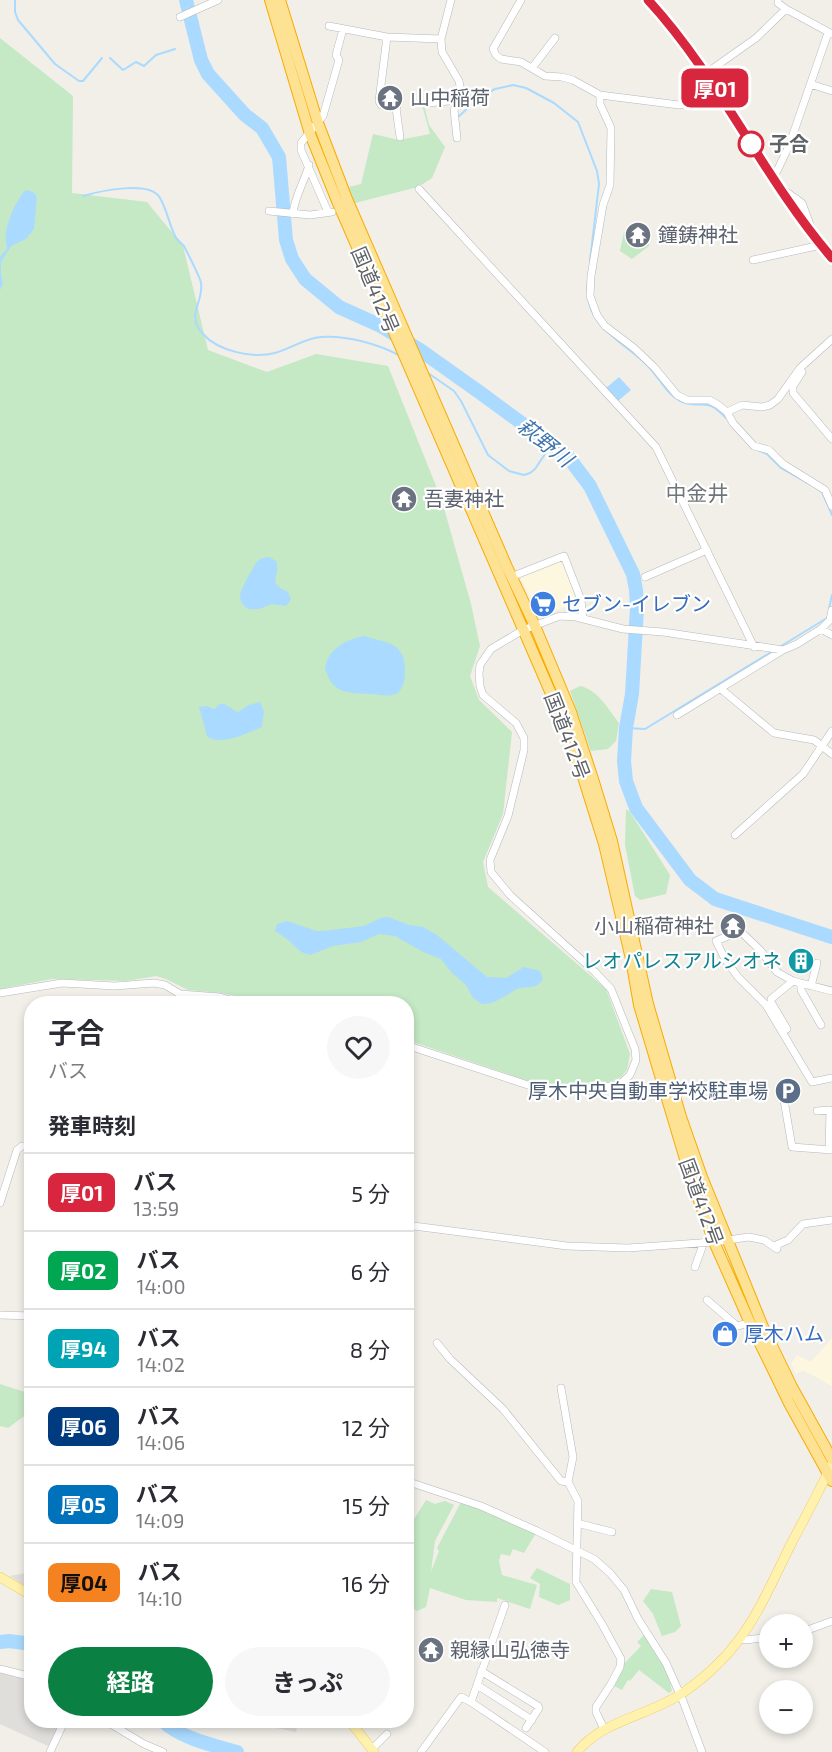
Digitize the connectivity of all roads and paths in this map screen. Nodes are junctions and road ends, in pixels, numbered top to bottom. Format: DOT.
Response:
graph roads {
  1 [pos="218,0"];
  2 [pos="270,0"];
  3 [pos="280,0"];
  4 [pos="451,0"];
  5 [pos="521,0"];
  6 [pos="648,0"];
  7 [pos="778,0"];
  8 [pos="786,9"];
  9 [pos="180,17"];
  10 [pos="329,26"];
  11 [pos="343,29"];
  12 [pos="830,34"];
  13 [pos="387,37"];
  14 [pos="555,38"];
  15 [pos="441,39"];
  16 [pos="532,68"];
  17 [pos="705,74"];
  18 [pos="810,84"];
  19 [pos="832,91"];
  20 [pos="600,95"];
  21 [pos="459,100"];
  22 [pos="723,100"];
  23 [pos="428,103"];
  24 [pos="318,123"];
  25 [pos="310,134"];
  26 [pos="400,136"];
  27 [pos="457,138"];
  28 [pos="309,165"];
  29 [pos="771,177"];
  30 [pos="419,189"];
  31 [pos="269,211"];
  32 [pos="293,214"];
  33 [pos="821,245"];
  34 [pos="832,258"];
  35 [pos="753,260"];
  36 [pos="832,339"];
  37 [pos="806,362"];
  38 [pos="727,412"];
  39 [pos="832,440"];
  40 [pos="832,506"];
  41 [pos="707,550"];
  42 [pos="512,577"];
  43 [pos="645,577"];
  44 [pos="832,610"];
  45 [pos="583,619"];
  46 [pos="535,626"];
  47 [pos="821,629"];
  48 [pos="524,630"];
  49 [pos="832,635"];
  50 [pos="754,647"];
  51 [pos="783,650"];
  52 [pos="721,689"];
  53 [pos="677,715"];
  54 [pos="832,731"];
  55 [pos="822,745"];
  56 [pos="832,754"];
  57 [pos="735,835"];
  58 [pos="817,963"];
  59 [pos="793,981"];
  60 [pos="801,983"];
  61 [pos="811,986"];
  62 [pos="832,990"];
  63 [pos="0,993"];
  64 [pos="200,996"];
  65 [pos="821,1025"];
  66 [pos="787,1029"];
  67 [pos="414,1048"];
  68 [pos="832,1078"];
  69 [pos="784,1100"];
  70 [pos="816,1111"];
  71 [pos="24,1146"];
  72 [pos="831,1150"];
  73 [pos="0,1203"];
  74 [pos="832,1220"];
  75 [pos="414,1226"];
  76 [pos="726,1241"];
  77 [pos="709,1242"];
  78 [pos="695,1267"];
  79 [pos="707,1300"];
  80 [pos="0,1315"];
  81 [pos="24,1316"];
  82 [pos="750,1323"];
  83 [pos="437,1343"];
  84 [pos="561,1388"];
  85 [pos="832,1459"];
  86 [pos="831,1473"];
  87 [pos="568,1482"];
  88 [pos="414,1484"];
  89 [pos="577,1522"];
  90 [pos="612,1532"];
  91 [pos="576,1551"];
  92 [pos="1,1580"];
  93 [pos="24,1592"];
  94 [pos="505,1605"];
  95 [pos="832,1621"];
  96 [pos="813,1628"];
  97 [pos="759,1638"];
  98 [pos="741,1639"];
  99 [pos="0,1669"];
  100 [pos="481,1671"];
  101 [pos="24,1675"];
  102 [pos="477,1685"];
  103 [pos="680,1695"];
  104 [pos="471,1702"];
  105 [pos="532,1720"];
  106 [pos="62,1728"];
  107 [pos="117,1728"];
  108 [pos="355,1728"];
  109 [pos="526,1728"];
  110 [pos="604,1729"];
  111 [pos="387,1734"];
  112 [pos="373,1751"];
  113 [pos="51,1752"];
  114 [pos="163,1752"];
  115 [pos="421,1752"];
  116 [pos="545,1752"];
  117 [pos="577,1752"];
  118 [pos="702,1752"];
  1 -- 9 [label="street"];
  2 -- 25 [label="highway, 国道412号"];
  3 -- 24 [label="highway, 国道412号"];
  4 -- 15 [label="street"];
  5 -- 16 [label="street"];
  6 -- 17 [label="street"];
  7 -- 8 [label="street"];
  8 -- 12 [label="street"];
  8 -- 17 [label="street"];
  10 -- 11 [label="street"];
  11 -- 13 [label="street"];
  11 -- 24 [label="street"];
  12 -- 18 [label="street"];
  13 -- 15 [label="street"];
  13 -- 26 [label="street"];
  14 -- 16 [label="street"];
  15 -- 21 [label="street"];
  16 -- 20 [label="street"];
  17 -- 22 [label="street"];
  18 -- 19 [label="street"];
  18 -- 29 [label="street"];
  20 -- 22 [label="street"];
  20 -- 38 [label="street"];
  21 -- 23 [label="street"];
  21 -- 27 [label="street"];
  22 -- 29 [label="street"];
  24 -- 25 [label="street"];
  24 -- 42 [label="highway, 国道412号"];
  25 -- 28 [label="street"];
  25 -- 48 [label="highway, 国道412号"];
  28 -- 32 [label="street"];
  28 -- 32 [label="street"];
  29 -- 33 [label="street"];
  30 -- 41 [label="street"];
  31 -- 32 [label="street"];
  33 -- 34 [label="street"];
  33 -- 35 [label="street"];
  36 -- 37 [label="street"];
  37 -- 38 [label="street"];
  37 -- 39 [label="street"];
  38 -- 40 [label="street"];
  41 -- 43 [label="street"];
  41 -- 50 [label="street"];
  42 -- 45 [label="street"];
  42 -- 46 [label="highway, 国道412号"];
  44 -- 47 [label="street"];
  45 -- 46 [label="street"];
  45 -- 50 [label="street"];
  46 -- 48 [label="street"];
  46 -- 76 [label="highway, 国道412号"];
  47 -- 49 [label="street"];
  47 -- 51 [label="street"];
  48 -- 67 [label="street"];
  48 -- 77 [label="highway, 国道412号"];
  50 -- 51 [label="street"];
  51 -- 52 [label="street"];
  52 -- 53 [label="street"];
  52 -- 55 [label="street"];
  54 -- 55 [label="street"];
  55 -- 56 [label="street"];
  55 -- 57 [label="street"];
  58 -- 61 [label="street"];
  59 -- 60 [label="street"];
  59 -- 66 [label="street"];
  59 -- 68 [label="street"];
  60 -- 61 [label="street"];
  60 -- 65 [label="street"];
  61 -- 62 [label="street"];
  63 -- 64 [label="street"];
  69 -- 72 [label="street"];
  70 -- 72 [label="street"];
  71 -- 73 [label="street"];
  74 -- 76 [label="street"];
  75 -- 77 [label="street"];
  76 -- 77 [label="street"];
  76 -- 85 [label="highway, 国道412号"];
  77 -- 78 [label="street"];
  77 -- 82 [label="highway, 国道412号"];
  79 -- 82 [label="street"];
  80 -- 81 [label="street"];
  82 -- 86 [label="highway, 国道412号"];
  83 -- 87 [label="street"];
  84 -- 87 [label="street"];
  86 -- 98 [label="main road"];
  87 -- 89 [label="street"];
  88 -- 91 [label="street"];
  89 -- 90 [label="street"];
  89 -- 91 [label="street"];
  91 -- 103 [label="street"];
  91 -- 110 [label="street"];
  92 -- 93 [label="main road"];
  94 -- 100 [label="street"];
  95 -- 96 [label="street"];
  97 -- 98 [label="street"];
  98 -- 103 [label="main road"];
  99 -- 101 [label="street"];
  100 -- 102 [label="street"];
  100 -- 105 [label="street"];
  102 -- 104 [label="street"];
  102 -- 105 [label="street"];
  103 -- 110 [label="main road"];
  103 -- 118 [label="street"];
  104 -- 115 [label="street"];
  104 -- 116 [label="street"];
  105 -- 109 [label="street"];
  106 -- 113 [label="street"];
  107 -- 114 [label="street"];
  108 -- 112 [label="main road"];
  110 -- 117 [label="main road"];
  111 -- 112 [label="street"];
}
